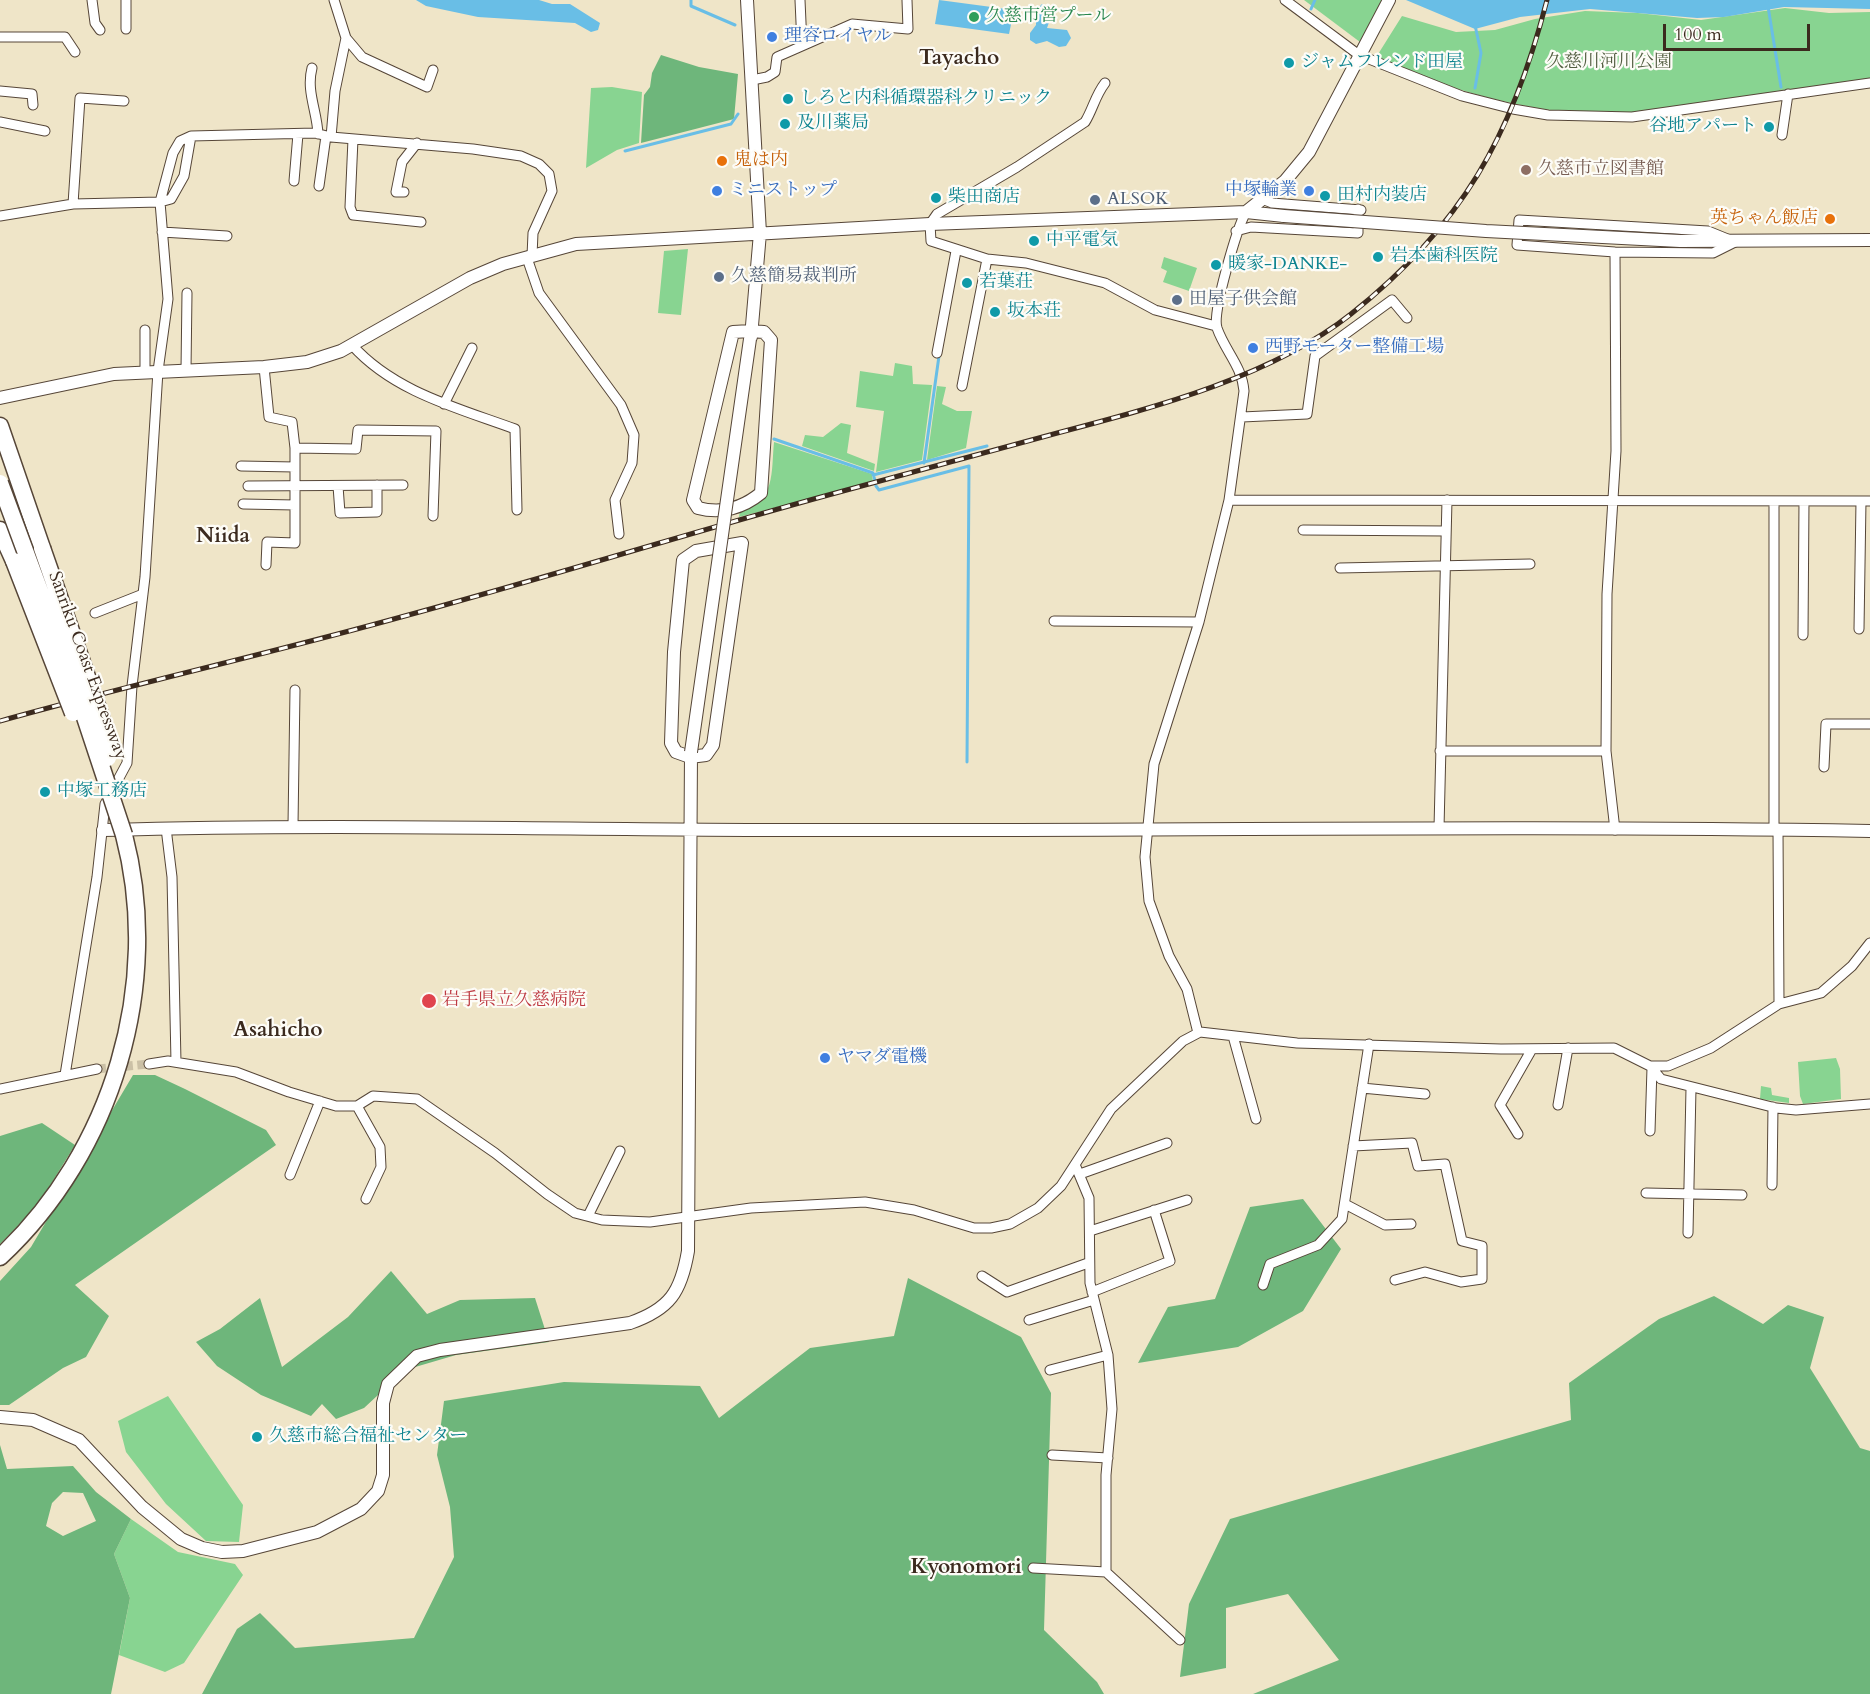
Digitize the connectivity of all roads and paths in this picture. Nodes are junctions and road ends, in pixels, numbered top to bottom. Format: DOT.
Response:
graph roads {
  1 [pos="92,0"];
  2 [pos="126,0"];
  3 [pos="334,0"];
  4 [pos="747,0"];
  5 [pos="800,0"];
  6 [pos="908,0"];
  7 [pos="1285,0"];
  8 [pos="1389,0"];
  9 [pos="126,28"];
  10 [pos="100,30"];
  11 [pos="0,37"];
  12 [pos="346,39"];
  13 [pos="802,45"];
  14 [pos="75,52"];
  15 [pos="1359,55"];
  16 [pos="312,68"];
  17 [pos="433,70"];
  18 [pos="752,80"];
  19 [pos="1105,83"];
  20 [pos="1870,83"];
  21 [pos="0,91"];
  22 [pos="1788,94"];
  23 [pos="124,101"];
  24 [pos="33,105"];
  25 [pos="0,122"];
  26 [pos="45,131"];
  27 [pos="298,134"];
  28 [pos="1782,135"];
  29 [pos="190,136"];
  30 [pos="325,136"];
  31 [pos="353,139"];
  32 [pos="417,144"];
  33 [pos="294,181"];
  34 [pos="319,186"];
  35 [pos="404,192"];
  36 [pos="1262,199"];
  37 [pos="160,202"];
  38 [pos="73,204"];
  39 [pos="1246,212"];
  40 [pos="0,216"];
  41 [pos="421,222"];
  42 [pos="930,224"];
  43 [pos="1236,231"];
  44 [pos="162,232"];
  45 [pos="760,233"];
  46 [pos="227,236"];
  47 [pos="1870,240"];
  48 [pos="1735,242"];
  49 [pos="956,251"];
  50 [pos="1615,252"];
  51 [pos="529,257"];
  52 [pos="987,259"];
  53 [pos="188,293"];
  54 [pos="1407,318"];
  55 [pos="1216,326"];
  56 [pos="145,330"];
  57 [pos="751,335"];
  58 [pos="352,345"];
  59 [pos="472,348"];
  60 [pos="937,353"];
  61 [pos="264,367"];
  62 [pos="186,370"];
  63 [pos="158,371"];
  64 [pos="145,372"];
  65 [pos="962,386"];
  66 [pos="0,398"];
  67 [pos="444,404"];
  68 [pos="1242,417"];
  69 [pos="0,426"];
  70 [pos="295,448"];
  71 [pos="241,466"];
  72 [pos="295,467"];
  73 [pos="0,483"];
  74 [pos="377,485"];
  75 [pos="403,485"];
  76 [pos="248,486"];
  77 [pos="295,486"];
  78 [pos="338,486"];
  79 [pos="1229,500"];
  80 [pos="1447,500"];
  81 [pos="1615,500"];
  82 [pos="1804,501"];
  83 [pos="1866,501"];
  84 [pos="1774,502"];
  85 [pos="243,504"];
  86 [pos="295,505"];
  87 [pos="517,510"];
  88 [pos="433,516"];
  89 [pos="0,530"];
  90 [pos="1303,530"];
  91 [pos="1446,531"];
  92 [pos="619,534"];
  93 [pos="266,564"];
  94 [pos="1530,564"];
  95 [pos="1445,565"];
  96 [pos="1340,568"];
  97 [pos="143,594"];
  98 [pos="95,613"];
  99 [pos="1054,621"];
  100 [pos="1198,622"];
  101 [pos="1859,629"];
  102 [pos="1803,635"];
  103 [pos="295,690"];
  104 [pos="1870,724"];
  105 [pos="1440,751"];
  106 [pos="1606,751"];
  107 [pos="691,755"];
  108 [pos="1824,767"];
  109 [pos="293,825"];
  110 [pos="166,828"];
  111 [pos="1149,828"];
  112 [pos="1439,828"];
  113 [pos="690,829"];
  114 [pos="1776,829"];
  115 [pos="103,830"];
  116 [pos="1615,830"];
  117 [pos="1870,831"];
  118 [pos="124,835"];
  119 [pos="1870,944"];
  120 [pos="1779,1004"];
  121 [pos="1198,1033"];
  122 [pos="1233,1036"];
  123 [pos="1369,1044"];
  124 [pos="1568,1048"];
  125 [pos="1532,1049"];
  126 [pos="176,1062"];
  127 [pos="149,1064"];
  128 [pos="1651,1067"];
  129 [pos="97,1069"];
  130 [pos="65,1075"];
  131 [pos="1362,1088"];
  132 [pos="1691,1088"];
  133 [pos="0,1089"];
  134 [pos="1425,1094"];
  135 [pos="320,1101"];
  136 [pos="1870,1104"];
  137 [pos="1557,1105"];
  138 [pos="357,1106"];
  139 [pos="1773,1107"];
  140 [pos="1256,1119"];
  141 [pos="1650,1131"];
  142 [pos="1518,1134"];
  143 [pos="1167,1143"];
  144 [pos="1353,1146"];
  145 [pos="620,1152"];
  146 [pos="1078,1171"];
  147 [pos="290,1175"];
  148 [pos="1772,1185"];
  149 [pos="1646,1193"];
  150 [pos="1689,1193"];
  151 [pos="1742,1195"];
  152 [pos="366,1198"];
  153 [pos="1188,1200"];
  154 [pos="1345,1204"];
  155 [pos="1154,1210"];
  156 [pos="588,1216"];
  157 [pos="688,1216"];
  158 [pos="1411,1224"];
  159 [pos="1090,1231"];
  160 [pos="1688,1233"];
  161 [pos="0,1257"];
  162 [pos="1088,1263"];
  163 [pos="982,1276"];
  164 [pos="1395,1281"];
  165 [pos="1263,1285"];
  166 [pos="1093,1296"];
  167 [pos="1029,1320"];
  168 [pos="1108,1355"];
  169 [pos="1050,1370"];
  170 [pos="0,1417"];
  171 [pos="1052,1455"];
  172 [pos="1108,1458"];
  173 [pos="1033,1568"];
  174 [pos="1106,1572"];
  175 [pos="1180,1640"];
  1 -- 10 [label="street"];
  2 -- 9 [label="street"];
  3 -- 12 [label="street"];
  4 -- 18 [label="street"];
  5 -- 13 [label="street"];
  6 -- 13 [label="street"];
  7 -- 15 [label="street"];
  8 -- 15 [label="street"];
  11 -- 14 [label="street"];
  12 -- 17 [label="street"];
  12 -- 30 [label="street"];
  13 -- 18 [label="street"];
  15 -- 22 [label="street"];
  15 -- 36 [label="street"];
  16 -- 30 [label="street"];
  18 -- 45 [label="street"];
  19 -- 42 [label="street"];
  20 -- 22 [label="street"];
  21 -- 24 [label="street"];
  22 -- 28 [label="street"];
  23 -- 38 [label="street"];
  25 -- 26 [label="street"];
  27 -- 29 [label="street"];
  27 -- 30 [label="street"];
  27 -- 33 [label="street"];
  29 -- 37 [label="street"];
  29 -- 37 [label="street"];
  30 -- 31 [label="street"];
  30 -- 34 [label="street"];
  31 -- 32 [label="street"];
  31 -- 41 [label="street"];
  32 -- 35 [label="street"];
  32 -- 51 [label="street"];
  36 -- 39 [label="street"];
  36 -- 43 [label="street"];
  37 -- 38 [label="street"];
  37 -- 44 [label="street"];
  38 -- 40 [label="street"];
  39 -- 42 [label="street"];
  39 -- 43 [label="street"];
  39 -- 48 [label="street, bridge"];
  42 -- 45 [label="street"];
  42 -- 49 [label="street"];
  43 -- 55 [label="street"];
  44 -- 46 [label="street"];
  44 -- 63 [label="street"];
  45 -- 51 [label="street"];
  45 -- 57 [label="street"];
  47 -- 48 [label="street"];
  48 -- 50 [label="street"];
  48 -- 50 [label="street"];
  49 -- 52 [label="street"];
  49 -- 60 [label="street"];
  50 -- 81 [label="street"];
  51 -- 58 [label="street"];
  51 -- 92 [label="street"];
  52 -- 55 [label="street"];
  52 -- 65 [label="street"];
  53 -- 62 [label="street"];
  54 -- 68 [label="street"];
  55 -- 68 [label="street"];
  56 -- 64 [label="street"];
  57 -- 57 [label="street"];
  57 -- 107 [label="street, bridge"];
  58 -- 61 [label="street"];
  58 -- 67 [label="street"];
  59 -- 67 [label="street"];
  61 -- 62 [label="street"];
  61 -- 70 [label="street"];
  62 -- 63 [label="street"];
  63 -- 64 [label="street"];
  63 -- 97 [label="street"];
  64 -- 66 [label="street"];
  67 -- 87 [label="street"];
  68 -- 79 [label="street"];
  69 -- 118 [label="highway, bridge"];
  70 -- 72 [label="street"];
  70 -- 88 [label="street"];
  71 -- 72 [label="street"];
  72 -- 77 [label="street"];
  73 -- 118 [label="highway, Sanriku Coast Expressway, bridge"];
  74 -- 75 [label="street"];
  74 -- 78 [label="street"];
  74 -- 78 [label="street"];
  76 -- 77 [label="street"];
  77 -- 78 [label="street"];
  77 -- 86 [label="street"];
  79 -- 80 [label="street"];
  79 -- 100 [label="street"];
  80 -- 81 [label="street"];
  80 -- 91 [label="street"];
  81 -- 84 [label="street"];
  81 -- 106 [label="street"];
  82 -- 83 [label="street"];
  82 -- 84 [label="street"];
  82 -- 102 [label="street"];
  83 -- 101 [label="street"];
  84 -- 114 [label="street"];
  85 -- 86 [label="street"];
  86 -- 93 [label="street"];
  89 -- 118 [label="highway, bridge"];
  90 -- 91 [label="street"];
  91 -- 95 [label="street"];
  94 -- 95 [label="street"];
  95 -- 96 [label="street"];
  95 -- 105 [label="street"];
  97 -- 98 [label="street"];
  97 -- 115 [label="street"];
  99 -- 100 [label="street"];
  100 -- 111 [label="street"];
  103 -- 109 [label="street"];
  104 -- 108 [label="street"];
  105 -- 106 [label="street"];
  105 -- 112 [label="street"];
  106 -- 116 [label="street"];
  107 -- 107 [label="street"];
  107 -- 113 [label="street"];
  109 -- 110 [label="street"];
  109 -- 113 [label="street"];
  110 -- 115 [label="street"];
  110 -- 126 [label="street"];
  111 -- 112 [label="street"];
  111 -- 113 [label="street"];
  111 -- 121 [label="street"];
  112 -- 116 [label="street"];
  113 -- 157 [label="street"];
  114 -- 116 [label="street"];
  114 -- 117 [label="street"];
  114 -- 120 [label="street"];
  115 -- 130 [label="street"];
  118 -- 161 [label="highway, Sanriku Coast Expressway"];
  119 -- 120 [label="street"];
  120 -- 128 [label="street"];
  121 -- 122 [label="street"];
  121 -- 146 [label="street"];
  122 -- 123 [label="street"];
  122 -- 140 [label="street"];
  123 -- 125 [label="street"];
  123 -- 131 [label="street"];
  124 -- 125 [label="street"];
  124 -- 128 [label="street"];
  124 -- 137 [label="street"];
  125 -- 142 [label="street"];
  126 -- 127 [label="street"];
  126 -- 135 [label="street"];
  128 -- 132 [label="street"];
  128 -- 141 [label="street"];
  129 -- 130 [label="street"];
  130 -- 133 [label="street"];
  131 -- 134 [label="street"];
  131 -- 144 [label="street"];
  132 -- 139 [label="street"];
  132 -- 150 [label="street"];
  135 -- 138 [label="street"];
  135 -- 147 [label="street"];
  136 -- 139 [label="street"];
  138 -- 152 [label="street"];
  138 -- 156 [label="street"];
  139 -- 148 [label="street"];
  143 -- 146 [label="street"];
  144 -- 154 [label="street"];
  144 -- 164 [label="street"];
  145 -- 156 [label="street"];
  146 -- 157 [label="street"];
  146 -- 159 [label="street"];
  149 -- 150 [label="street"];
  150 -- 151 [label="street"];
  150 -- 160 [label="street"];
  153 -- 155 [label="street"];
  154 -- 158 [label="street"];
  154 -- 165 [label="street"];
  155 -- 159 [label="street"];
  155 -- 166 [label="street"];
  156 -- 157 [label="street"];
  157 -- 170 [label="street"];
  159 -- 162 [label="street"];
  162 -- 163 [label="street"];
  162 -- 166 [label="street"];
  166 -- 167 [label="street"];
  166 -- 168 [label="street"];
  168 -- 169 [label="street"];
  168 -- 172 [label="street"];
  171 -- 172 [label="street"];
  172 -- 174 [label="street"];
  173 -- 174 [label="street"];
  174 -- 175 [label="street"];
}
